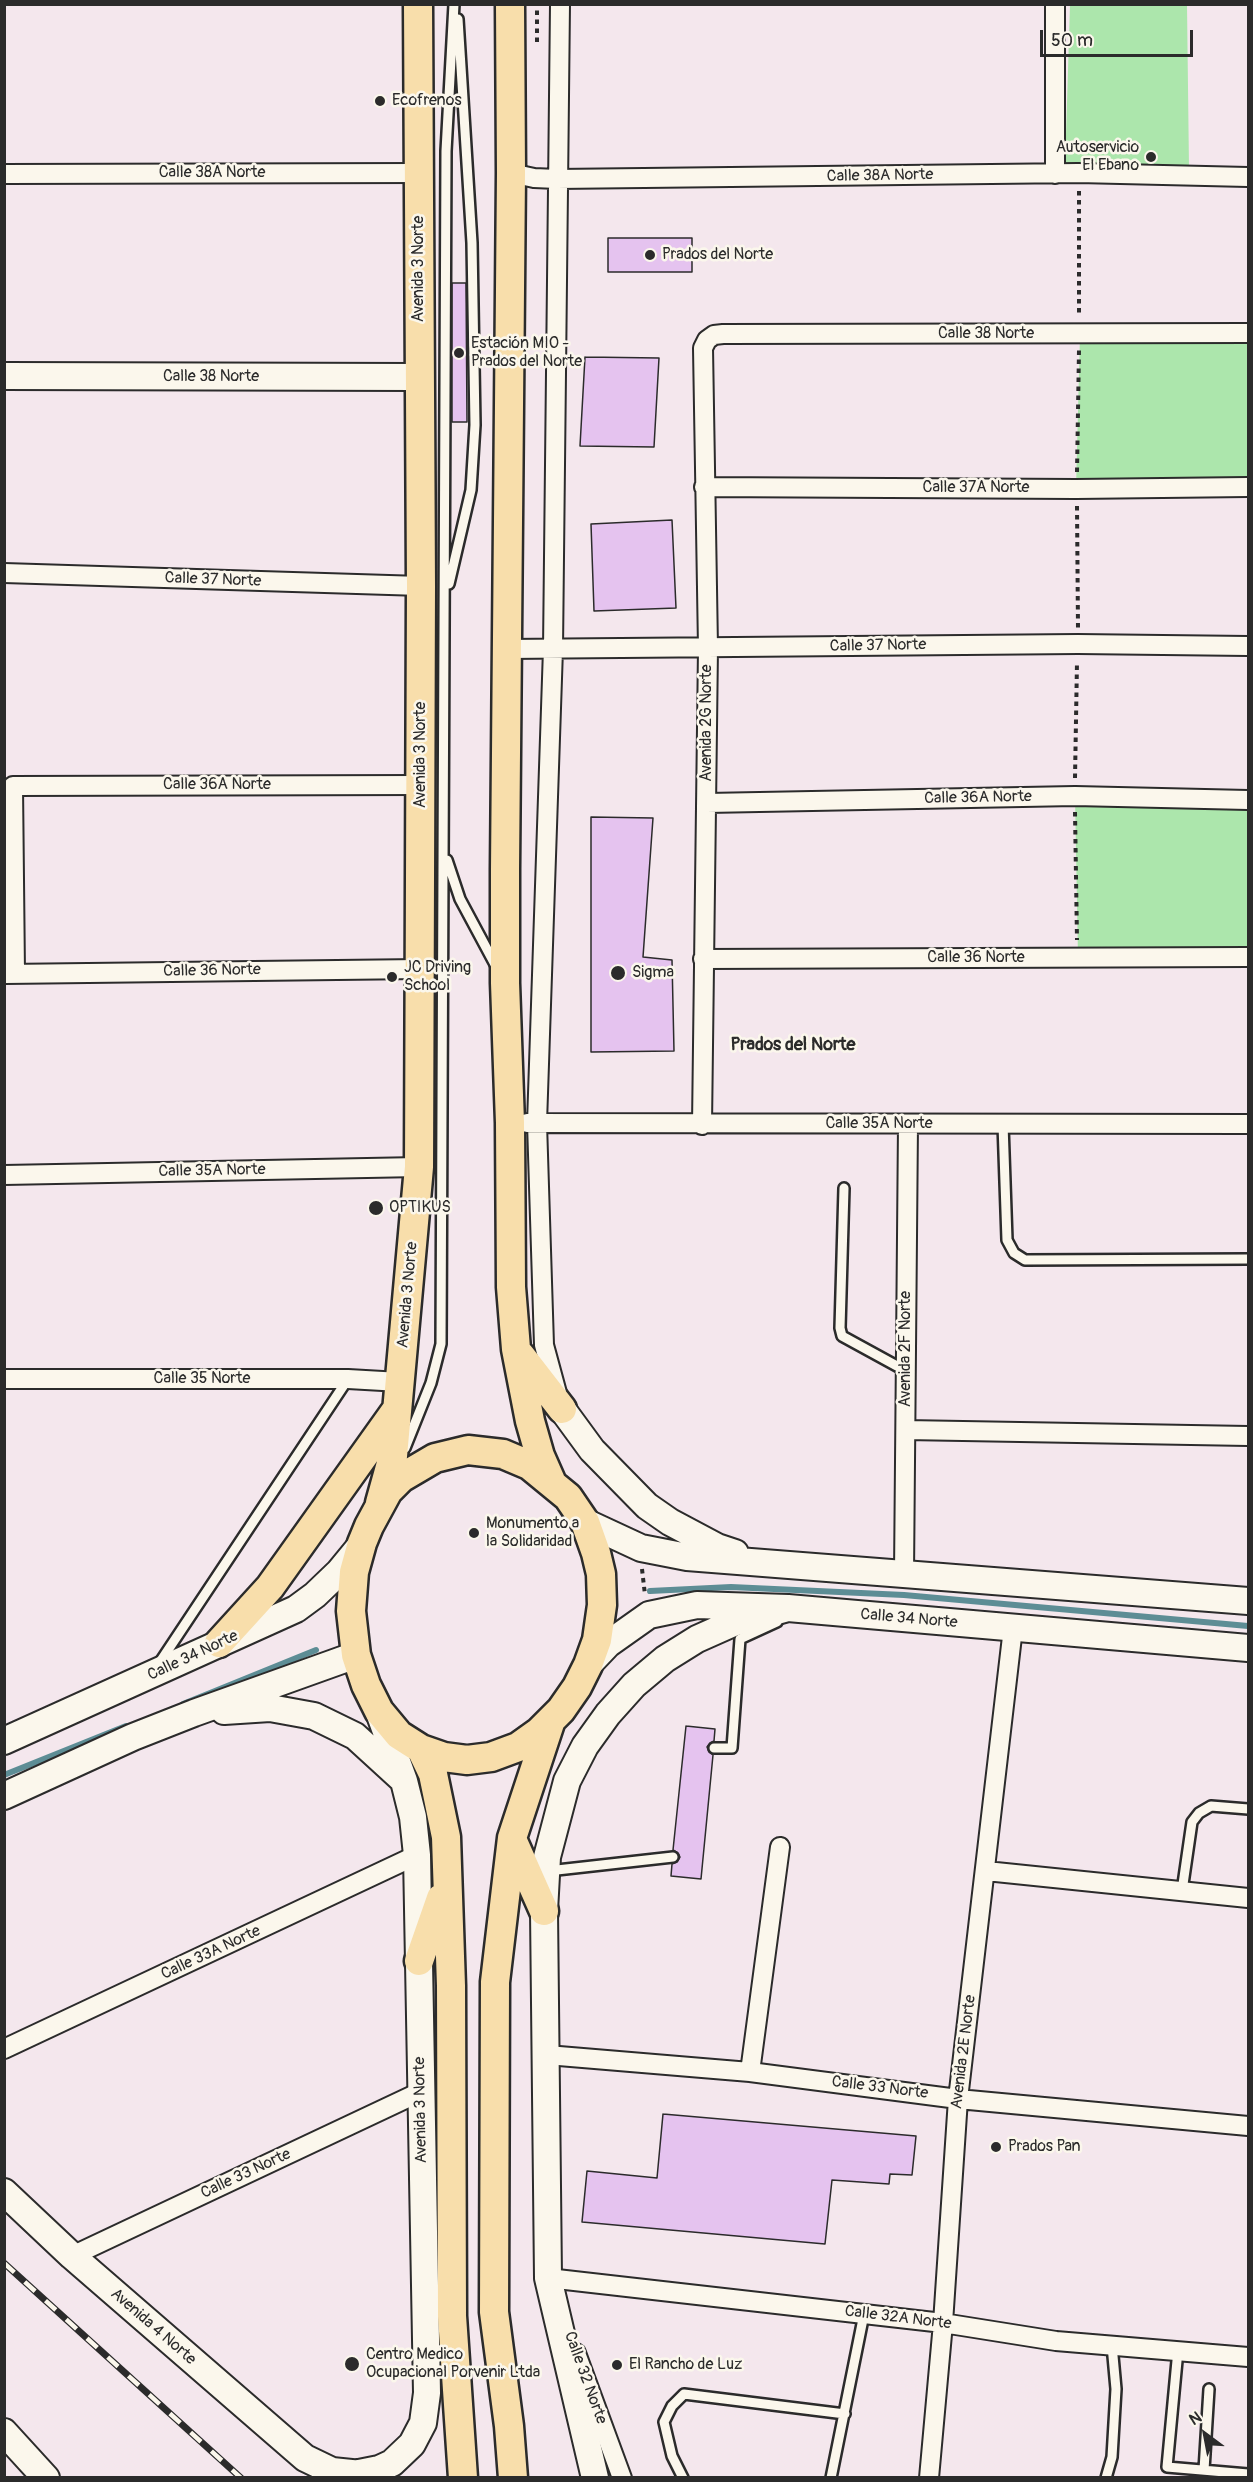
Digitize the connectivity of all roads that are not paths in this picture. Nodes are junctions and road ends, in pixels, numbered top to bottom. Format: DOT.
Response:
graph roads {
  1 [pos="418,4"];
  2 [pos="455,4"];
  3 [pos="510,4"];
  4 [pos="560,4"];
  5 [pos="1055,4"];
  6 [pos="419,173"];
  7 [pos="511,173"];
  8 [pos="4,174"];
  9 [pos="1055,174"];
  10 [pos="1248,177"];
  11 [pos="557,179"];
  12 [pos="723,333"];
  13 [pos="1248,333"];
  14 [pos="4,376"];
  15 [pos="418,377"];
  16 [pos="704,487"];
  17 [pos="1248,487"];
  18 [pos="4,573"];
  19 [pos="421,586"];
  20 [pos="445,601"];
  21 [pos="1248,646"];
  22 [pos="708,648"];
  23 [pos="507,649"];
  24 [pos="553,649"];
  25 [pos="421,785"];
  26 [pos="1248,800"];
  27 [pos="707,803"];
  28 [pos="444,851"];
  29 [pos="1248,957"];
  30 [pos="703,960"];
  31 [pos="420,969"];
  32 [pos="10,973"];
  33 [pos="505,983"];
  34 [pos="524,1123"];
  35 [pos="908,1124"];
  36 [pos="1003,1124"];
  37 [pos="1248,1124"];
  38 [pos="702,1125"];
  39 [pos="419,1167"];
  40 [pos="4,1174"];
  41 [pos="844,1188"];
  42 [pos="1248,1260"];
  43 [pos="516,1349"];
  44 [pos="906,1371"];
  45 [pos="4,1379"];
  46 [pos="348,1379"];
  47 [pos="399,1395"];
  48 [pos="561,1409"];
  49 [pos="906,1430"];
  50 [pos="1248,1436"];
  51 [pos="551,1481"];
  52 [pos="384,1497"];
  53 [pos="585,1522"];
  54 [pos="362,1544"];
  55 [pos="767,1564"];
  56 [pos="904,1574"];
  57 [pos="1248,1601"];
  58 [pos="797,1609"];
  59 [pos="1013,1628"];
  60 [pos="219,1643"];
  61 [pos="1248,1648"];
  62 [pos="356,1655"];
  63 [pos="588,1665"];
  64 [pos="150,1676"];
  65 [pos="379,1712"];
  66 [pos="194,1713"];
  67 [pos="552,1717"];
  68 [pos="4,1741"];
  69 [pos="714,1748"];
  70 [pos="421,1749"];
  71 [pos="405,1781"];
  72 [pos="4,1796"];
  73 [pos="1248,1809"];
  74 [pos="512,1838"];
  75 [pos="780,1847"];
  76 [pos="417,1856"];
  77 [pos="673,1857"];
  78 [pos="546,1871"];
  79 [pos="986,1871"];
  80 [pos="446,1881"];
  81 [pos="1182,1891"];
  82 [pos="1248,1898"];
  83 [pos="544,1911"];
  84 [pos="419,1961"];
  85 [pos="4,2049"];
  86 [pos="547,2055"];
  87 [pos="750,2072"];
  88 [pos="420,2092"];
  89 [pos="958,2098"];
  90 [pos="1248,2126"];
  91 [pos="4,2192"];
  92 [pos="72,2256"];
  93 [pos="548,2278"];
  94 [pos="864,2314"];
  95 [pos="944,2324"];
  96 [pos="1112,2345"];
  97 [pos="1178,2350"];
  98 [pos="1248,2357"];
  99 [pos="1209,2389"];
  100 [pos="845,2414"];
  101 [pos="4,2432"];
  102 [pos="1204,2470"];
  103 [pos="354,2474"];
  104 [pos="1248,2474"];
  105 [pos="46,2478"];
  106 [pos="392,2478"];
  107 [pos="463,2478"];
  108 [pos="513,2478"];
  109 [pos="595,2478"];
  110 [pos="621,2478"];
  111 [pos="683,2478"];
  112 [pos="831,2478"];
  113 [pos="929,2478"];
  114 [pos="1106,2478"];
  1 -- 6 [label="main road, Avenida 3 Norte"];
  2 -- 20 [label="lane"];
  2 -- 20 [label="lane"];
  3 -- 7 [label="main road"];
  4 -- 11 [label="street"];
  5 -- 9 [label="street"];
  6 -- 8 [label="street, Calle 38A Norte"];
  6 -- 15 [label="main road, Avenida 3 Norte"];
  7 -- 11 [label="street, Calle 38A Norte"];
  7 -- 23 [label="main road"];
  9 -- 10 [label="street, Calle 38A Norte"];
  9 -- 11 [label="street, Calle 38A Norte"];
  11 -- 24 [label="street"];
  12 -- 13 [label="street, Calle 38 Norte"];
  12 -- 16 [label="street, Avenida 2G Norte"];
  14 -- 15 [label="street, Calle 38 Norte"];
  15 -- 19 [label="main road, Avenida 3 Norte"];
  16 -- 17 [label="street, Calle 37A Norte"];
  16 -- 22 [label="street, Avenida 2G Norte"];
  18 -- 19 [label="street, Calle 37 Norte"];
  19 -- 25 [label="main road, Avenida 3 Norte"];
  20 -- 28 [label="lane"];
  21 -- 22 [label="street, Calle 37 Norte"];
  22 -- 24 [label="street, Calle 37 Norte"];
  22 -- 27 [label="street, Avenida 2G Norte"];
  23 -- 24 [label="street, Calle 37 Norte"];
  23 -- 33 [label="main road"];
  24 -- 34 [label="street"];
  25 -- 31 [label="main road, Avenida 3 Norte"];
  25 -- 32 [label="street, Calle 36A Norte"];
  26 -- 27 [label="street, Calle 36A Norte"];
  27 -- 30 [label="street, Avenida 2G Norte"];
  28 -- 33 [label="lane"];
  28 -- 52 [label="lane"];
  29 -- 30 [label="street, Calle 36 Norte"];
  30 -- 38 [label="street, Avenida 2G Norte"];
  31 -- 32 [label="street, Calle 36 Norte"];
  31 -- 39 [label="main road, Avenida 3 Norte"];
  33 -- 34 [label="main road"];
  34 -- 38 [label="street, Calle 35A Norte"];
  34 -- 43 [label="main road"];
  34 -- 48 [label="street"];
  35 -- 36 [label="street, Calle 35A Norte"];
  35 -- 38 [label="street, Calle 35A Norte"];
  35 -- 44 [label="street, Avenida 2F Norte"];
  36 -- 37 [label="street, Calle 35A Norte"];
  36 -- 42 [label="lane"];
  39 -- 40 [label="street, Calle 35A Norte"];
  39 -- 47 [label="main road, Avenida 3 Norte"];
  41 -- 44 [label="lane"];
  43 -- 48 [label="main road"];
  43 -- 51 [label="main road"];
  44 -- 49 [label="street, Avenida 2F Norte"];
  45 -- 46 [label="street, Calle 35 Norte"];
  46 -- 47 [label="street, Calle 35 Norte"];
  46 -- 64 [label="lane"];
  47 -- 52 [label="main road, Avenida 3 Norte"];
  47 -- 60 [label="main road"];
  48 -- 55 [label="street"];
  49 -- 50 [label="street"];
  49 -- 56 [label="street, Avenida 2F Norte"];
  51 -- 52 [label="main road"];
  51 -- 53 [label="main road"];
  52 -- 54 [label="main road, Avenida 3 Norte"];
  53 -- 55 [label="street"];
  53 -- 63 [label="main road"];
  54 -- 60 [label="street, Calle 34 Norte"];
  54 -- 62 [label="main road, Avenida 3 Norte"];
  55 -- 56 [label="street"];
  56 -- 57 [label="street"];
  58 -- 59 [label="street, Calle 34 Norte"];
  58 -- 63 [label="street, Calle 34 Norte"];
  58 -- 69 [label="lane"];
  58 -- 78 [label="street"];
  59 -- 61 [label="street, Calle 34 Norte"];
  59 -- 79 [label="street, Avenida 2E Norte"];
  60 -- 64 [label="street, Calle 34 Norte"];
  62 -- 65 [label="main road, Avenida 3 Norte"];
  62 -- 66 [label="street"];
  63 -- 67 [label="main road"];
  64 -- 68 [label="street, Calle 34 Norte"];
  65 -- 70 [label="main road, Avenida 3 Norte"];
  65 -- 71 [label="street, Avenida 3 Norte"];
  66 -- 71 [label="street"];
  66 -- 72 [label="street"];
  67 -- 70 [label="main road"];
  67 -- 74 [label="main road"];
  70 -- 80 [label="main road, Avenida 3 Norte"];
  71 -- 76 [label="street, Avenida 3 Norte"];
  73 -- 81 [label="lane"];
  74 -- 83 [label="main road"];
  74 -- 108 [label="main road"];
  75 -- 87 [label="street"];
  76 -- 84 [label="street, Avenida 3 Norte"];
  76 -- 85 [label="street, Calle 33A Norte"];
  77 -- 78 [label="lane"];
  78 -- 83 [label="street"];
  79 -- 81 [label="street"];
  79 -- 89 [label="street, Avenida 2E Norte"];
  80 -- 84 [label="main road"];
  80 -- 107 [label="main road, Avenida 3 Norte"];
  81 -- 82 [label="street"];
  83 -- 86 [label="street"];
  84 -- 88 [label="street, Avenida 3 Norte"];
  86 -- 87 [label="street, Calle 33 Norte"];
  86 -- 93 [label="street"];
  87 -- 89 [label="street, Calle 33 Norte"];
  88 -- 92 [label="street, Calle 33 Norte"];
  88 -- 103 [label="street, Avenida 3 Norte"];
  89 -- 90 [label="street, Calle 33 Norte"];
  89 -- 95 [label="street, Avenida 2E Norte"];
  91 -- 92 [label="street, Avenida 4 Norte"];
  92 -- 103 [label="street, Avenida 4 Norte"];
  93 -- 94 [label="street, Calle 32A Norte"];
  93 -- 109 [label="street"];
  93 -- 110 [label="street, Calle 32 Norte"];
  94 -- 95 [label="street, Calle 32A Norte"];
  94 -- 100 [label="lane"];
  95 -- 96 [label="street, Calle 32A Norte"];
  95 -- 113 [label="street, Avenida 2E Norte"];
  96 -- 97 [label="street, Calle 32A Norte"];
  96 -- 114 [label="lane"];
  97 -- 98 [label="street, Calle 32A Norte"];
  97 -- 102 [label="lane"];
  99 -- 102 [label="lane"];
  100 -- 111 [label="lane"];
  100 -- 112 [label="lane"];
  101 -- 105 [label="street"];
  102 -- 104 [label="lane"];
  103 -- 106 [label="street"];
}
